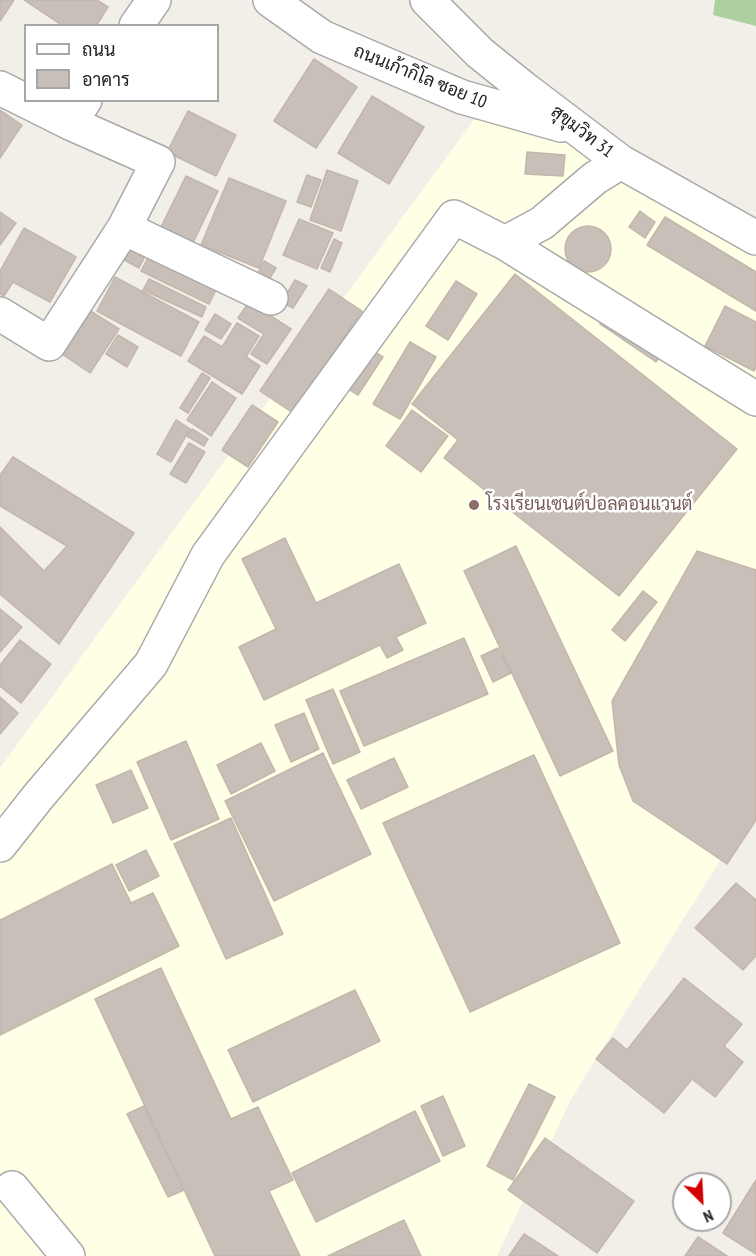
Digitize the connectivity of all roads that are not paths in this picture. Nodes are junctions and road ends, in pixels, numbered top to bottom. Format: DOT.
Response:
graph roads {
  1 [pos="154,0"];
  2 [pos="270,0"];
  3 [pos="427,0"];
  4 [pos="137,24"];
  5 [pos="0,88"];
  6 [pos="24,95"];
  7 [pos="46,102"];
  8 [pos="78,112"];
  9 [pos="580,131"];
  10 [pos="621,162"];
  11 [pos="124,228"];
  12 [pos="756,238"];
  13 [pos="505,243"];
  14 [pos="272,298"];
  15 [pos="0,314"];
  16 [pos="756,399"];
  17 [pos="0,844"];
  18 [pos="4,1188"];
  19 [pos="68,1256"];
  1 -- 4 [label="street"];
  2 -- 9 [label="street, ถนนเก้ากิโล ซอย 10"];
  3 -- 9 [label="street, สุขุมวิท 31"];
  5 -- 6 [label="street"];
  7 -- 8 [label="street"];
  8 -- 11 [label="street"];
  9 -- 10 [label="street, สุขุมวิท 31"];
  10 -- 12 [label="street, สุขุมวิท 31"];
  10 -- 13 [label="street"];
  11 -- 14 [label="street"];
  11 -- 15 [label="street"];
  13 -- 16 [label="street"];
  13 -- 17 [label="street"];
  18 -- 19 [label="street"];
}
